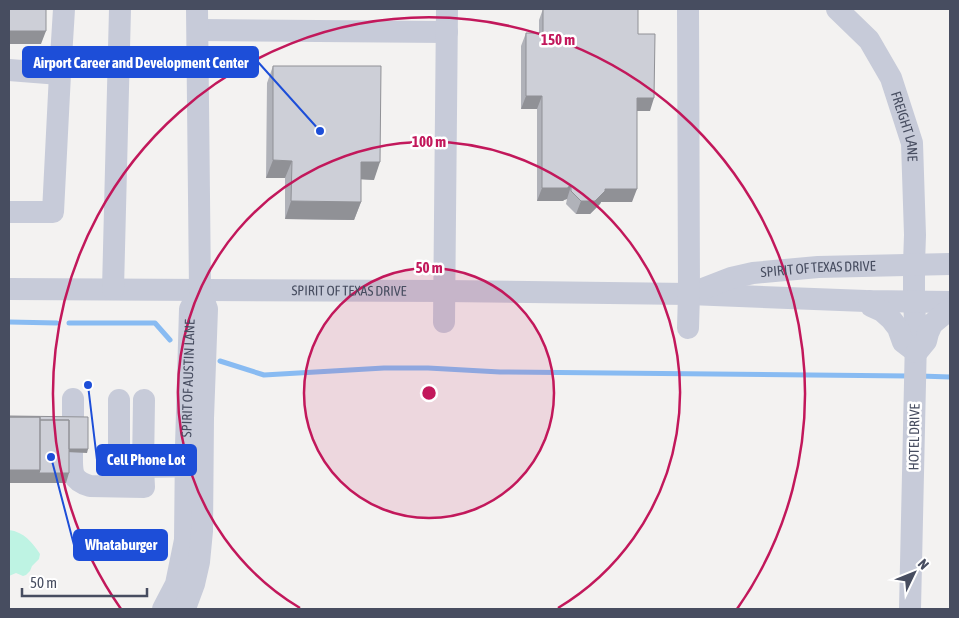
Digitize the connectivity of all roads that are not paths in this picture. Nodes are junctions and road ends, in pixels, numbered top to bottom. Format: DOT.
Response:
graph roads {
  1 [pos="64,9"];
  2 [pos="120,9"];
  3 [pos="447,9"];
  4 [pos="688,9"];
  5 [pos="837,9"];
  6 [pos="198,19"];
  7 [pos="447,32"];
  8 [pos="9,70"];
  9 [pos="60,74"];
  10 [pos="9,212"];
  11 [pos="914,264"];
  12 [pos="950,264"];
  13 [pos="9,288"];
  14 [pos="113,289"];
  15 [pos="200,290"];
  16 [pos="444,291"];
  17 [pos="689,294"];
  18 [pos="869,301"];
  19 [pos="914,302"];
  20 [pos="950,302"];
  21 [pos="950,309"];
  22 [pos="444,322"];
  23 [pos="688,328"];
  24 [pos="916,358"];
  25 [pos="119,400"];
  26 [pos="144,400"];
  27 [pos="72,452"];
  28 [pos="195,466"];
  29 [pos="143,467"];
  30 [pos="119,486"];
  31 [pos="163,609"];
  32 [pos="183,609"];
  33 [pos="910,609"];
  1 -- 9 [label="street"];
  2 -- 14 [label="street"];
  3 -- 7 [label="street"];
  4 -- 17 [label="street"];
  5 -- 11 [label="street, FREIGHT LANE"];
  6 -- 7 [label="street"];
  6 -- 15 [label="street"];
  7 -- 16 [label="street"];
  8 -- 9 [label="street"];
  9 -- 10 [label="street"];
  11 -- 12 [label="street, SPIRIT OF TEXAS DRIVE"];
  11 -- 17 [label="street, SPIRIT OF TEXAS DRIVE"];
  11 -- 19 [label="street, HOTEL DRIVE"];
  13 -- 14 [label="street, SPIRIT OF TEXAS DRIVE"];
  14 -- 15 [label="street, SPIRIT OF TEXAS DRIVE"];
  15 -- 16 [label="street, SPIRIT OF TEXAS DRIVE"];
  15 -- 28 [label="street, SPIRIT OF AUSTIN LANE"];
  16 -- 17 [label="street, SPIRIT OF TEXAS DRIVE"];
  16 -- 22 [label="street"];
  17 -- 18 [label="street, SPIRIT OF TEXAS DRIVE"];
  17 -- 23 [label="street"];
  18 -- 19 [label="street, SPIRIT OF TEXAS DRIVE"];
  18 -- 24 [label="street"];
  19 -- 20 [label="street, SPIRIT OF TEXAS DRIVE"];
  19 -- 24 [label="street, HOTEL DRIVE"];
  21 -- 24 [label="street"];
  24 -- 33 [label="street, HOTEL DRIVE"];
  25 -- 30 [label="street"];
  26 -- 29 [label="street"];
  27 -- 30 [label="street"];
  28 -- 29 [label="street"];
  28 -- 31 [label="street, SPIRIT OF AUSTIN LANE"];
  28 -- 32 [label="street, SPIRIT OF AUSTIN LANE"];
  29 -- 30 [label="street"];
}
